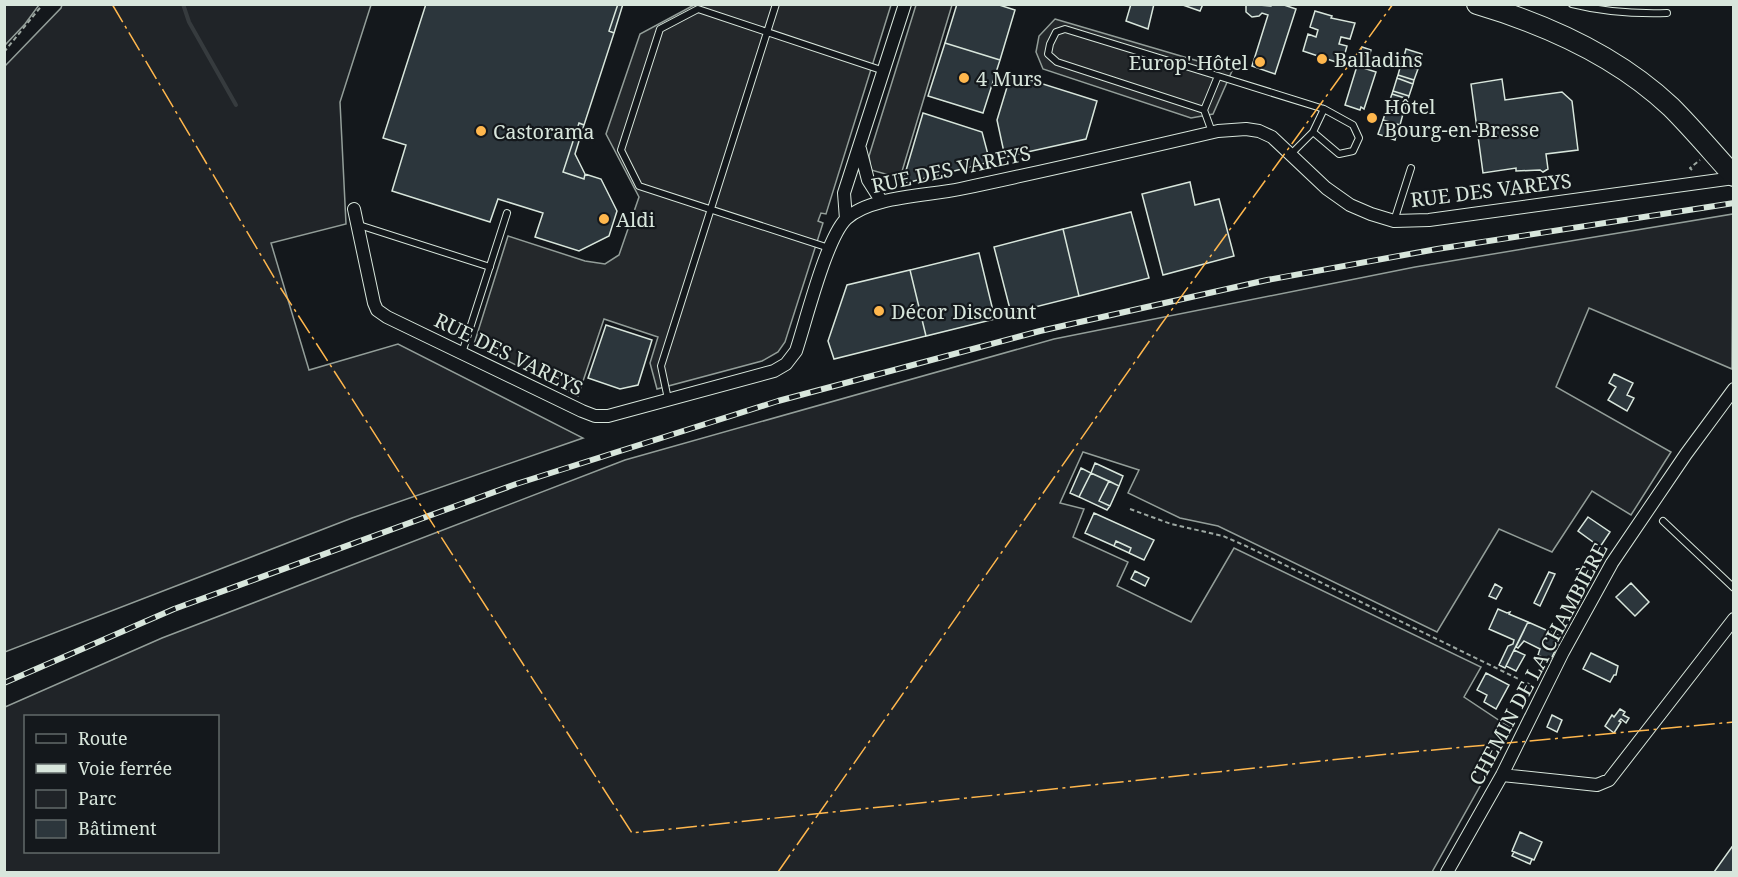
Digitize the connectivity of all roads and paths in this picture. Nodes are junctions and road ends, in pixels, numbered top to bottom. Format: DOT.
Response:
graph roads {
  1 [pos="43,4"];
  2 [pos="776,4"];
  3 [pos="905,4"];
  4 [pos="1477,4"];
  5 [pos="1572,4"];
  6 [pos="1666,13"];
  7 [pos="767,32"];
  8 [pos="4,51"];
  9 [pos="884,71"];
  10 [pos="1218,76"];
  11 [pos="1324,109"];
  12 [pos="1204,110"];
  13 [pos="1212,132"];
  14 [pos="1313,132"];
  15 [pos="860,149"];
  16 [pos="1291,154"];
  17 [pos="1714,155"];
  18 [pos="1411,168"];
  19 [pos="1734,177"];
  20 [pos="1700,182"];
  21 [pos="882,202"];
  22 [pos="354,209"];
  23 [pos="711,209"];
  24 [pos="507,213"];
  25 [pos="846,219"];
  26 [pos="1394,221"];
  27 [pos="357,225"];
  28 [pos="829,248"];
  29 [pos="490,267"];
  30 [pos="462,354"];
  31 [pos="1734,389"];
  32 [pos="668,400"];
  33 [pos="1130,509"];
  34 [pos="1663,521"];
  35 [pos="1734,588"];
  36 [pos="1734,620"];
  37 [pos="1543,691"];
  38 [pos="1502,775"];
  39 [pos="1447,873"];
  1 -- 8 [label="path"];
  2 -- 7 [label="lane"];
  3 -- 9 [label="street"];
  4 -- 17 [label="main road"];
  5 -- 6 [label="lane"];
  7 -- 9 [label="lane"];
  7 -- 23 [label="lane"];
  7 -- 23 [label="lane"];
  9 -- 15 [label="street"];
  10 -- 11 [label="lane"];
  10 -- 12 [label="lane"];
  10 -- 12 [label="lane"];
  11 -- 14 [label="lane"];
  11 -- 14 [label="lane"];
  12 -- 13 [label="lane"];
  13 -- 16 [label="street, RUE DES VAREYS"];
  13 -- 21 [label="street, RUE DES VAREYS"];
  14 -- 16 [label="lane"];
  15 -- 21 [label="street"];
  15 -- 25 [label="street"];
  16 -- 26 [label="street, RUE DES VAREYS"];
  17 -- 19 [label="main road"];
  17 -- 20 [label="path"];
  18 -- 26 [label="lane"];
  19 -- 20 [label="street, RUE DES VAREYS"];
  20 -- 26 [label="street, RUE DES VAREYS"];
  21 -- 25 [label="street, RUE DES VAREYS"];
  22 -- 27 [label="street, RUE DES VAREYS"];
  23 -- 28 [label="lane"];
  23 -- 32 [label="lane"];
  24 -- 29 [label="lane"];
  25 -- 28 [label="street, RUE DES VAREYS"];
  27 -- 29 [label="lane"];
  27 -- 30 [label="street, RUE DES VAREYS"];
  28 -- 32 [label="street, RUE DES VAREYS"];
  29 -- 30 [label="lane"];
  30 -- 32 [label="street, RUE DES VAREYS"];
  31 -- 37 [label="street, CHEMIN DE LA CHAMBIÈRE"];
  33 -- 37 [label="path"];
  34 -- 35 [label="lane"];
  36 -- 38 [label="street"];
  37 -- 38 [label="street, CHEMIN DE LA CHAMBIÈRE"];
  38 -- 39 [label="street, CHEMIN DE LA CHAMBIÈRE"];
}
